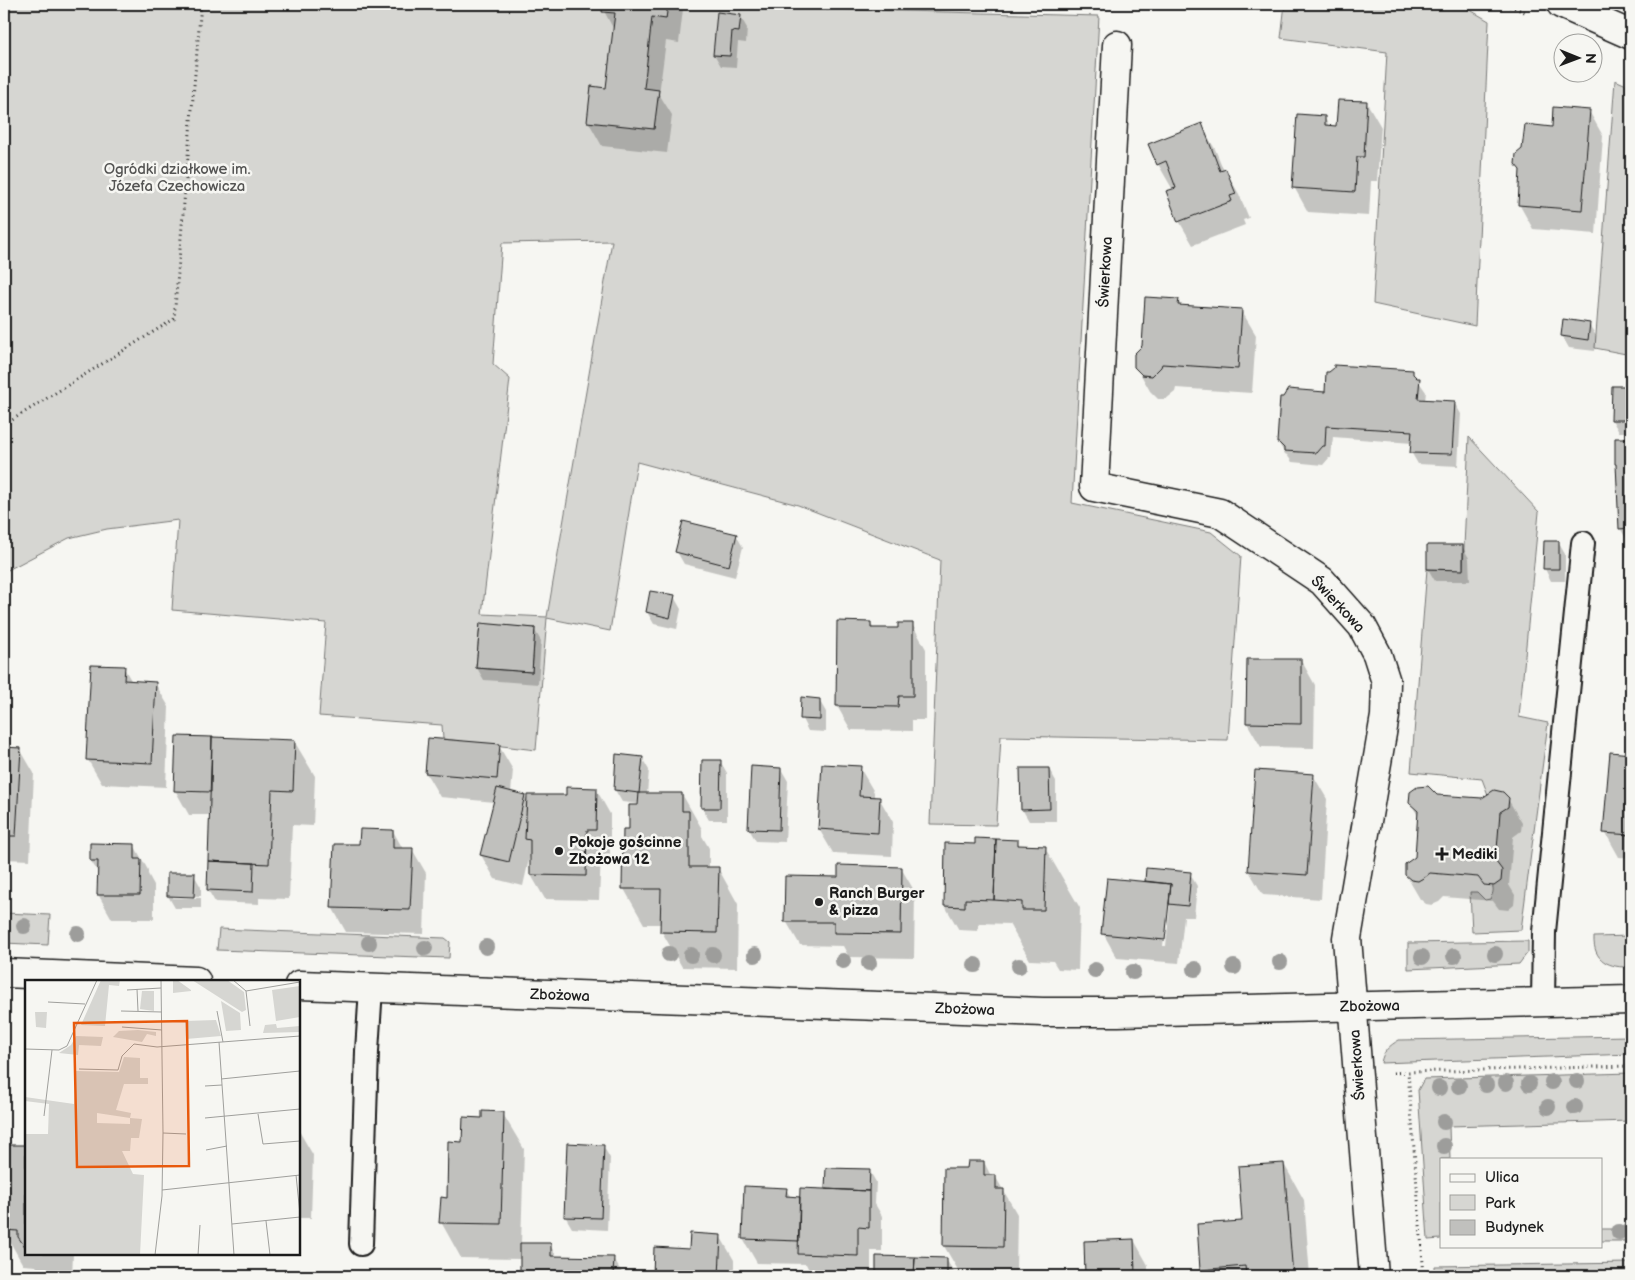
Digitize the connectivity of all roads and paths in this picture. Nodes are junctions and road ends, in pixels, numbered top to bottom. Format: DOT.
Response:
graph roads {
  1 [pos="201,4"];
  2 [pos="1561,4"];
  3 [pos="1631,35"];
  4 [pos="1117,45"];
  5 [pos="4,425"];
  6 [pos="1583,543"];
  7 [pos="4,973"];
  8 [pos="172,980"];
  9 [pos="300,986"];
  10 [pos="371,988"];
  11 [pos="1631,1000"];
  12 [pos="1543,1002"];
  13 [pos="1352,1007"];
  14 [pos="1631,1066"];
  15 [pos="361,1244"];
  16 [pos="1374,1276"];
  17 [pos="1424,1276"];
  1 -- 5 [label="path"];
  2 -- 3 [label="street"];
  4 -- 13 [label="street, Świerkowa"];
  6 -- 12 [label="lane"];
  7 -- 8 [label="street"];
  9 -- 10 [label="street, Zbożowa"];
  10 -- 13 [label="street, Zbożowa"];
  10 -- 15 [label="lane"];
  11 -- 12 [label="street, Zbożowa"];
  12 -- 13 [label="street, Zbożowa"];
  13 -- 16 [label="street, Świerkowa"];
  14 -- 17 [label="path"];
}
